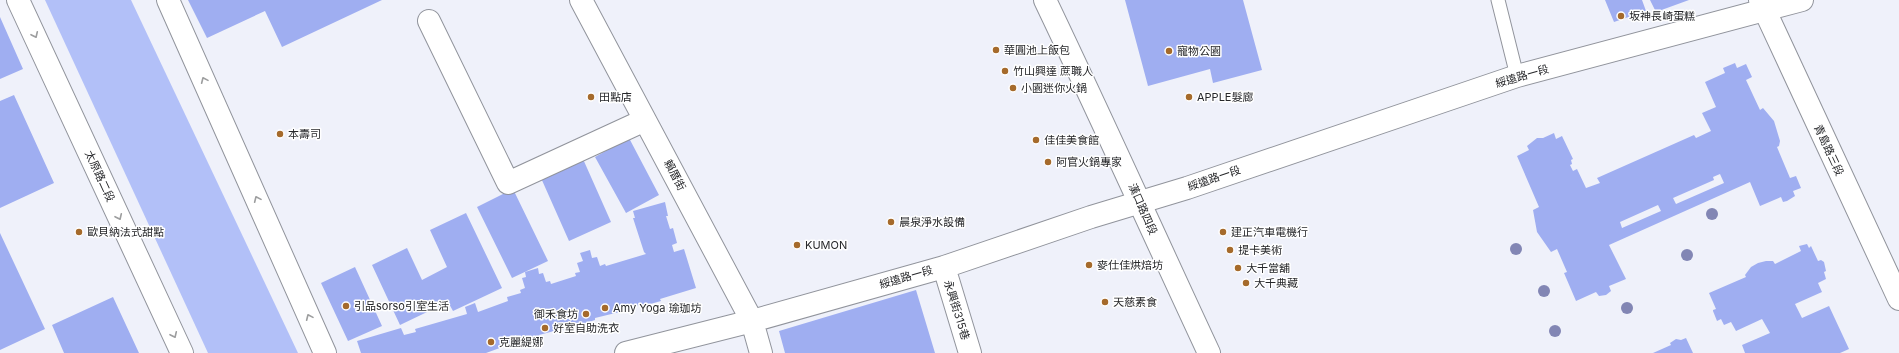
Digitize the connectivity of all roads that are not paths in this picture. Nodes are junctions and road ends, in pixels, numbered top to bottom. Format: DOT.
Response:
graph roads {
  1 [pos="18,0"];
  2 [pos="168,0"];
  3 [pos="581,0"];
  4 [pos="1045,0"];
  5 [pos="1498,0"];
  6 [pos="1802,0"];
  7 [pos="1763,5"];
  8 [pos="429,21"];
  9 [pos="1517,76"];
  10 [pos="645,120"];
  11 [pos="1139,203"];
  12 [pos="944,267"];
  13 [pos="1899,299"];
  14 [pos="752,321"];
  15 [pos="182,353"];
  16 [pos="325,353"];
  17 [pos="626,353"];
  18 [pos="761,353"];
  19 [pos="970,353"];
  20 [pos="1209,353"];
  1 -- 15 [label="street, 太原路二段, one-way"];
  16 -- 2 [label="street, one-way"];
  3 -- 10 [label="street, 賴厝街"];
  4 -- 11 [label="street, 漢口路四段"];
  5 -- 9 [label="lane"];
  6 -- 7 [label="street, 綏遠路一段"];
  7 -- 9 [label="street, 綏遠路一段"];
  7 -- 13 [label="street, 青島路三段"];
  8 -- 10 [label="street"];
  9 -- 11 [label="street, 綏遠路一段"];
  10 -- 14 [label="street, 賴厝街"];
  11 -- 12 [label="street, 綏遠路一段"];
  11 -- 20 [label="street, 漢口路四段"];
  12 -- 14 [label="street, 綏遠路一段"];
  12 -- 19 [label="street, 永興街315巷"];
  14 -- 17 [label="street, 綏遠路一段"];
  14 -- 18 [label="street, 賴厝街"];
}
